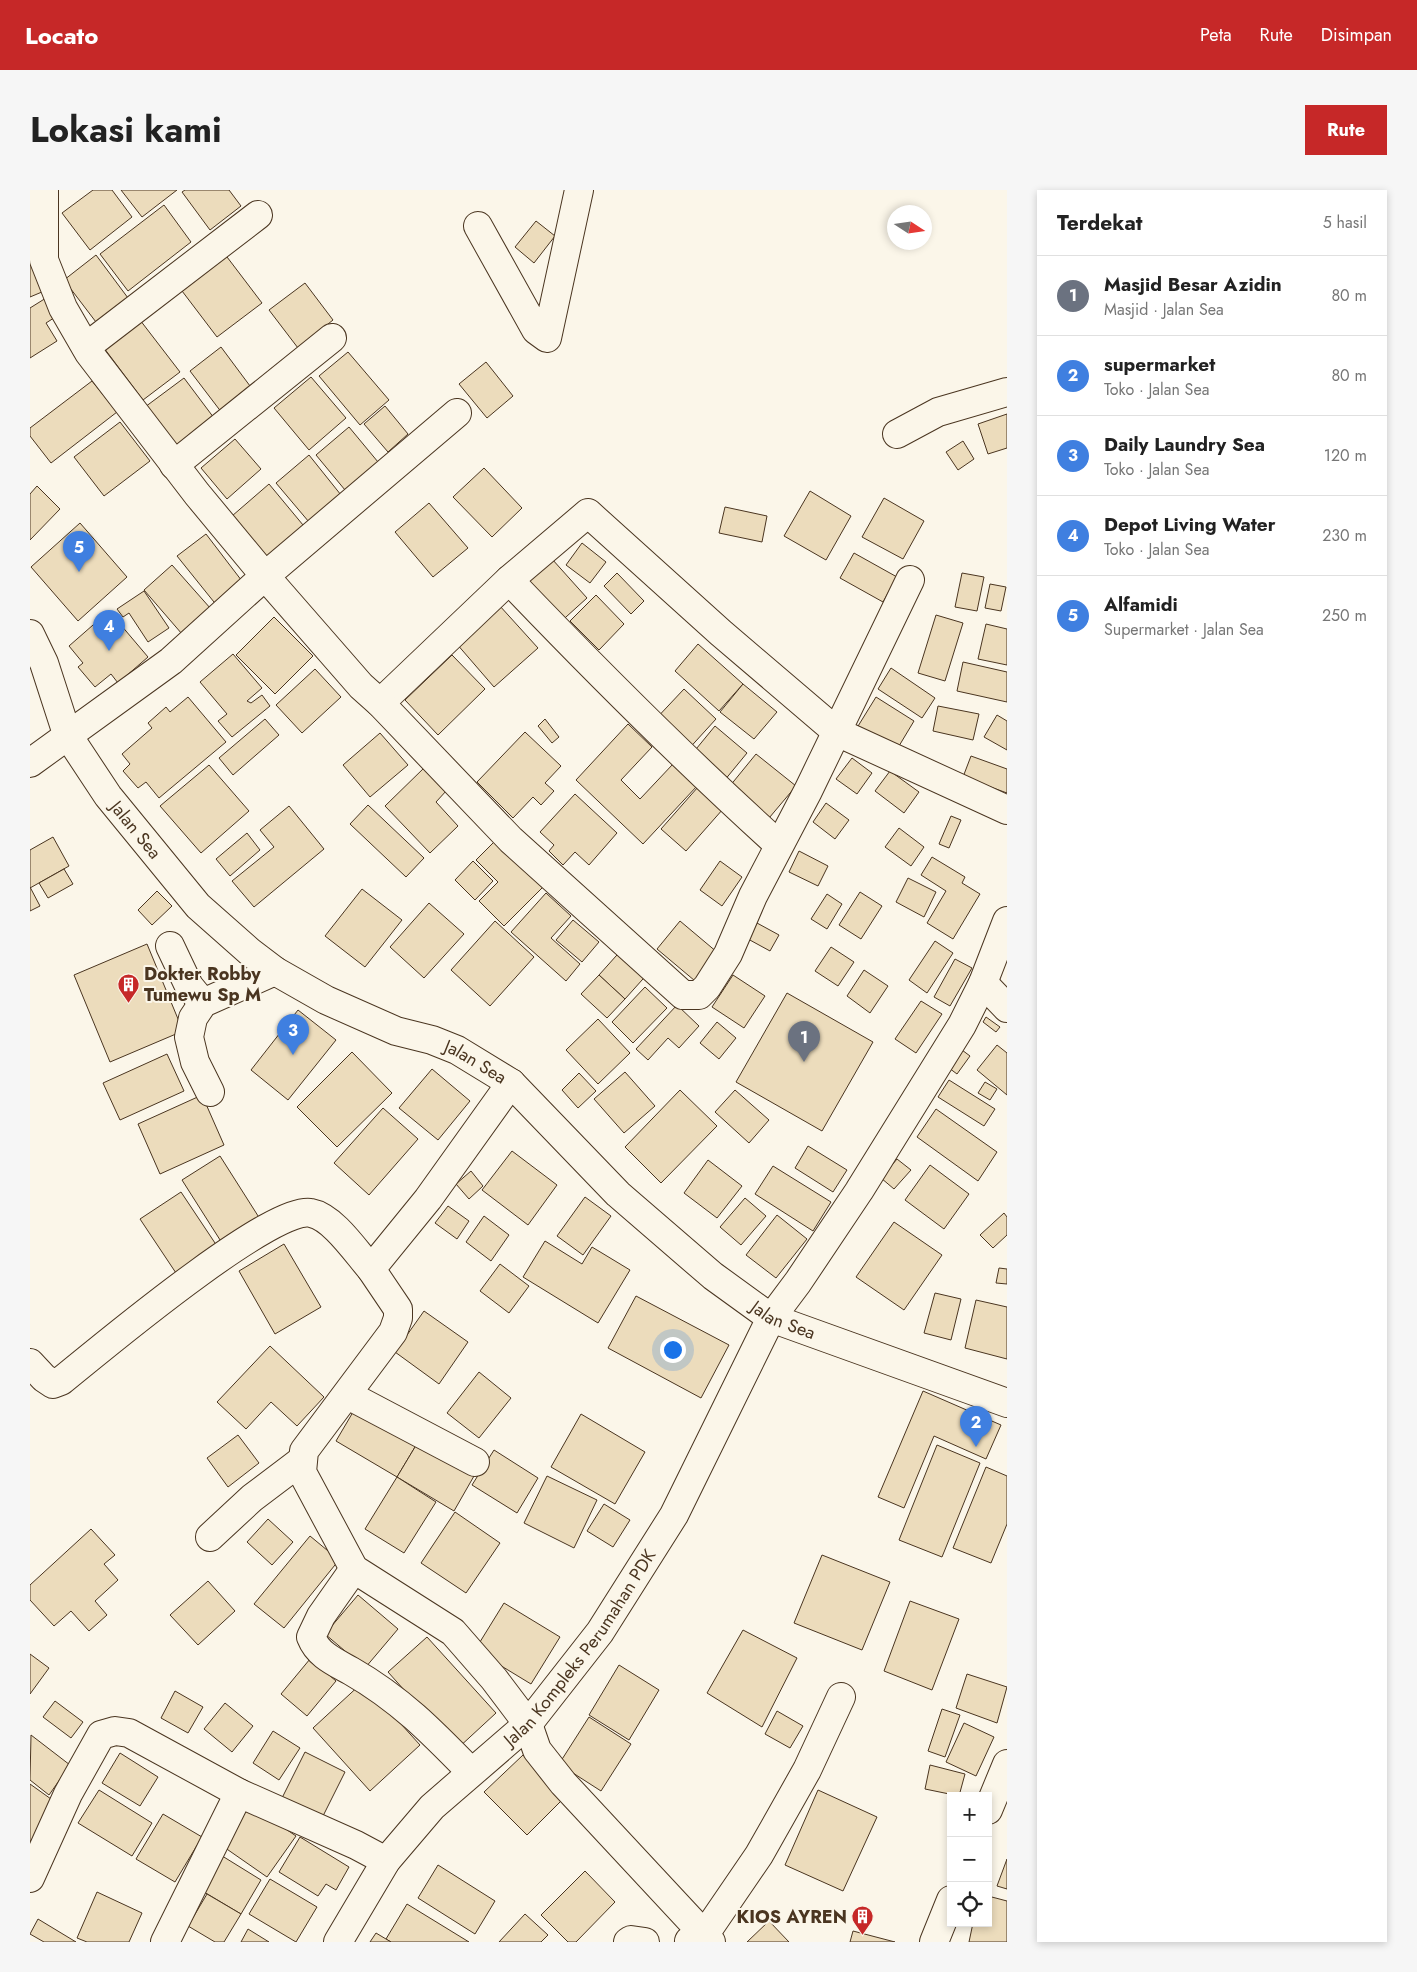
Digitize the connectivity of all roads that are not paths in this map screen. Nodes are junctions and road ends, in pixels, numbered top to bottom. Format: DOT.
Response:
graph roads {
  1 [pos="44,190"];
  2 [pos="579,190"];
  3 [pos="258,214"];
  4 [pos="478,226"];
  5 [pos="332,338"];
  6 [pos="86,347"];
  7 [pos="1007,392"];
  8 [pos="457,413"];
  9 [pos="897,434"];
  10 [pos="174,465"];
  11 [pos="265,576"];
  12 [pos="509,580"];
  13 [pos="910,580"];
  14 [pos="30,634"];
  15 [pos="380,703"];
  16 [pos="837,732"];
  17 [pos="67,734"];
  18 [pos="30,763"];
  19 [pos="1007,810"];
  20 [pos="779,845"];
  21 [pos="1007,921"];
  22 [pos="170,946"];
  23 [pos="276,971"];
  24 [pos="983,983"];
  25 [pos="203,1004"];
  26 [pos="1007,1008"];
  27 [pos="510,1083"];
  28 [pos="210,1092"];
  29 [pos="371,1269"];
  30 [pos="771,1318"];
  31 [pos="30,1363"];
  32 [pos="348,1395"];
  33 [pos="1007,1403"];
  34 [pos="301,1461"];
  35 [pos="475,1462"];
  36 [pos="210,1536"];
  37 [pos="354,1569"];
  38 [pos="841,1697"];
  39 [pos="528,1724"];
  40 [pos="1007,1764"];
  41 [pos="472,1772"];
  42 [pos="239,1793"];
  43 [pos="992,1800"];
  44 [pos="386,1861"];
  45 [pos="30,1878"];
  46 [pos="947,1910"];
  47 [pos="701,1939"];
  48 [pos="165,1942"];
  49 [pos="338,1942"];
  50 [pos="628,1942"];
  51 [pos="645,1942"];
  52 [pos="934,1942"];
  1 -- 6 [label="street"];
  2 -- 4 [label="street"];
  3 -- 6 [label="street"];
  5 -- 10 [label="street"];
  6 -- 10 [label="street"];
  7 -- 9 [label="street"];
  8 -- 11 [label="street"];
  10 -- 11 [label="street"];
  11 -- 15 [label="street"];
  11 -- 17 [label="street"];
  12 -- 15 [label="street"];
  12 -- 16 [label="street"];
  12 -- 20 [label="street"];
  13 -- 16 [label="street"];
  14 -- 17 [label="street, Jalan Sea"];
  15 -- 20 [label="street"];
  16 -- 19 [label="street"];
  16 -- 20 [label="street"];
  17 -- 18 [label="street"];
  17 -- 23 [label="street, Jalan Sea"];
  21 -- 24 [label="street, Jalan Kompleks Perumahan PDK"];
  22 -- 25 [label="street"];
  23 -- 25 [label="street"];
  23 -- 27 [label="street, Jalan Sea"];
  24 -- 26 [label="street"];
  24 -- 30 [label="street, Jalan Kompleks Perumahan PDK"];
  25 -- 28 [label="street"];
  27 -- 29 [label="street"];
  27 -- 30 [label="street, Jalan Sea"];
  29 -- 31 [label="street"];
  29 -- 32 [label="street"];
  30 -- 33 [label="street, Jalan Sea"];
  30 -- 39 [label="street, Jalan Kompleks Perumahan PDK"];
  32 -- 34 [label="street"];
  32 -- 35 [label="street"];
  34 -- 36 [label="street"];
  34 -- 37 [label="street"];
  37 -- 39 [label="street"];
  37 -- 41 [label="street"];
  38 -- 47 [label="street"];
  39 -- 41 [label="street, Jalan Kompleks Perumahan PDK"];
  39 -- 47 [label="street"];
  40 -- 43 [label="street"];
  41 -- 44 [label="street, Jalan Kompleks Perumahan PDK"];
  42 -- 44 [label="street"];
  42 -- 45 [label="street"];
  42 -- 48 [label="street"];
  44 -- 49 [label="street, Jalan Kompleks Perumahan PDK"];
  46 -- 52 [label="street"];
  50 -- 51 [label="street"];
}
